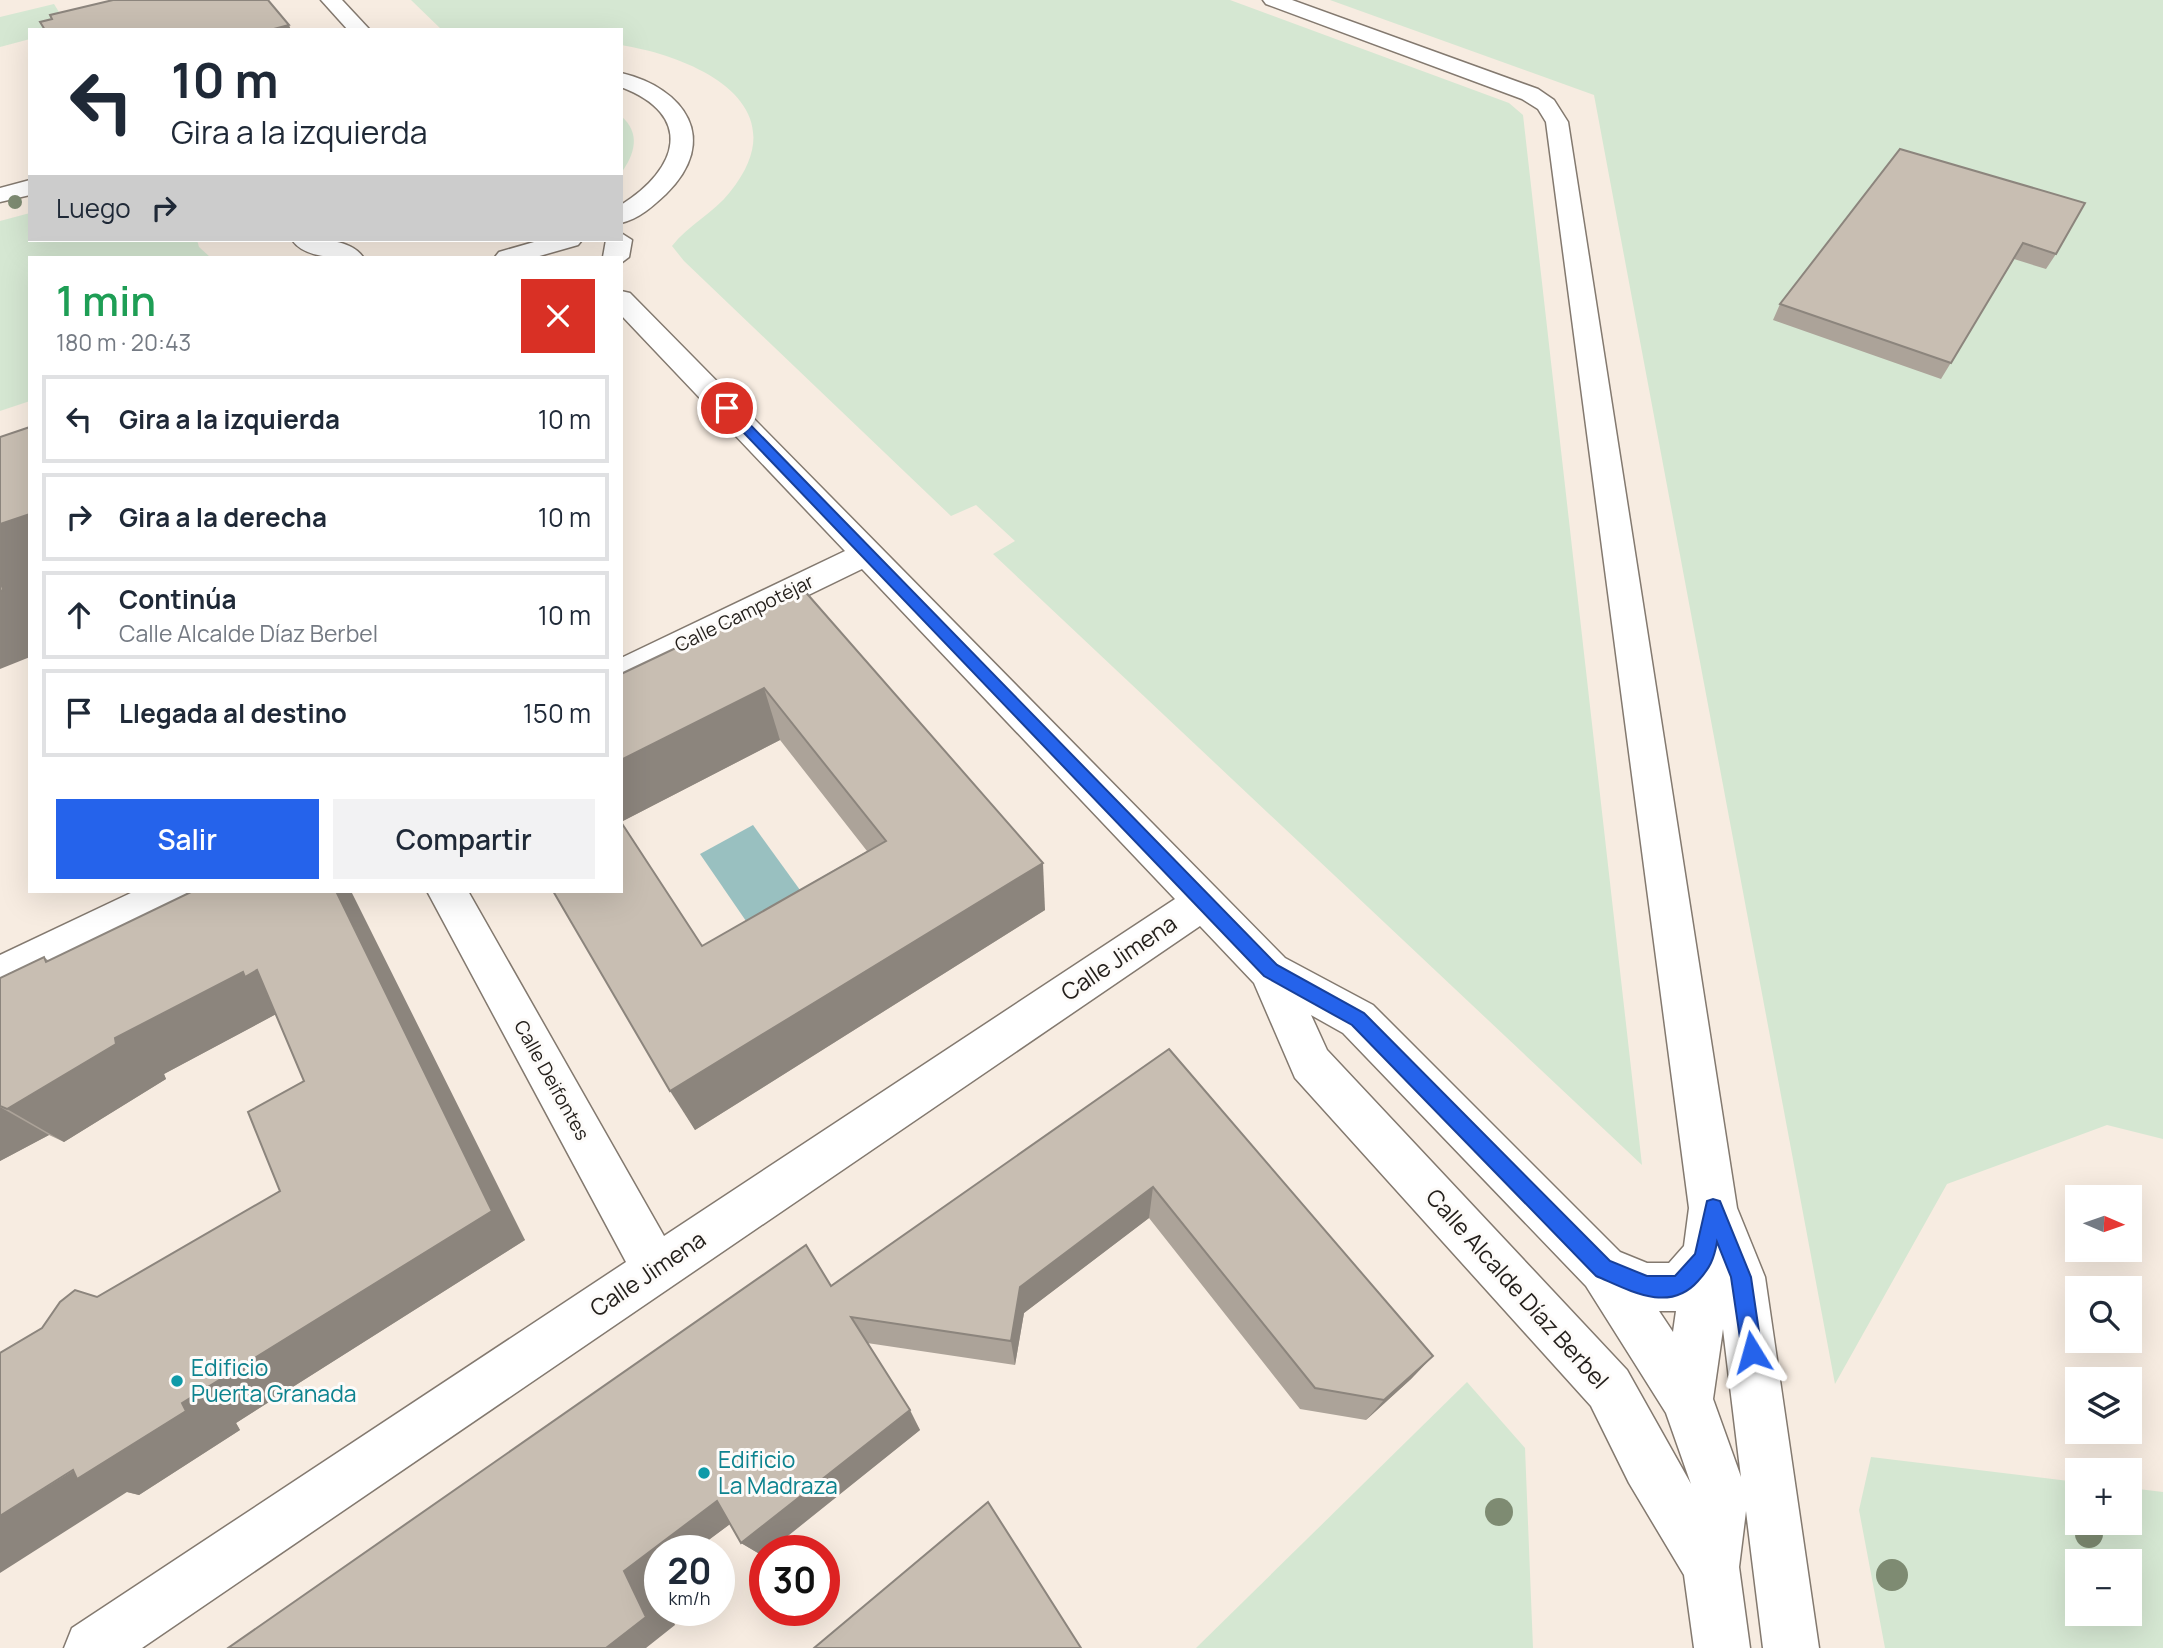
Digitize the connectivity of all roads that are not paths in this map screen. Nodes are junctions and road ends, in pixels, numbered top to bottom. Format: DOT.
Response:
graph roads {
  1 [pos="331,0"];
  2 [pos="1273,0"];
  3 [pos="358,28"];
  4 [pos="623,80"];
  5 [pos="28,188"];
  6 [pos="0,195"];
  7 [pos="623,220"];
  8 [pos="307,242"];
  9 [pos="562,242"];
  10 [pos="347,256"];
  11 [pos="513,256"];
  12 [pos="623,301"];
  13 [pos="868,553"];
  14 [pos="623,672"];
  15 [pos="170,893"];
  16 [pos="448,893"];
  17 [pos="1204,901"];
  18 [pos="1270,971"];
  19 [pos="0,975"];
  20 [pos="1713,1208"];
  21 [pos="1704,1259"];
  22 [pos="656,1269"];
  23 [pos="1603,1269"];
  24 [pos="1687,1399"];
  25 [pos="1711,1567"];
  26 [pos="92,1648"];
  27 [pos="1722,1648"];
  28 [pos="1791,1648"];
  1 -- 3 [label="street"];
  2 -- 20 [label="street"];
  4 -- 7 [label="street"];
  5 -- 6 [label="street"];
  8 -- 10 [label="street"];
  9 -- 11 [label="street"];
  12 -- 13 [label="street, Calle Alcalde Díaz Berbel"];
  13 -- 14 [label="street, Calle Campotéjar"];
  13 -- 17 [label="street, Calle Alcalde Díaz Berbel"];
  15 -- 19 [label="street"];
  16 -- 22 [label="street, Calle Deifontes"];
  17 -- 18 [label="street, Calle Alcalde Díaz Berbel"];
  17 -- 22 [label="street, Calle Jimena"];
  18 -- 23 [label="street, Calle Alcalde Díaz Berbel"];
  18 -- 25 [label="street, Calle Alcalde Díaz Berbel"];
  20 -- 21 [label="street"];
  20 -- 28 [label="street"];
  21 -- 23 [label="street"];
  21 -- 24 [label="street"];
  22 -- 26 [label="street, Calle Jimena"];
  23 -- 24 [label="street, Calle Alcalde Díaz Berbel"];
  24 -- 25 [label="street, Calle Alcalde Díaz Berbel"];
  25 -- 27 [label="street"];
}
